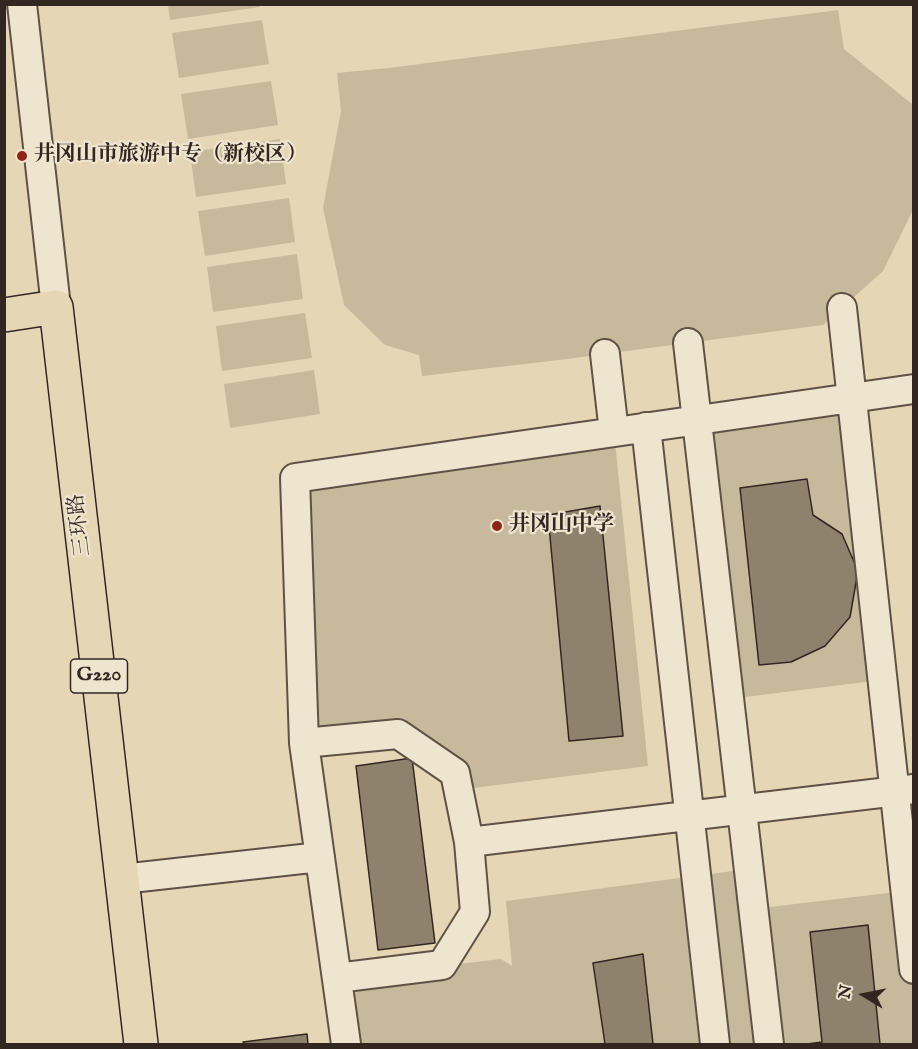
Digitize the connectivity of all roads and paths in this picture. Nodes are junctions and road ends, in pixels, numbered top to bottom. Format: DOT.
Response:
graph roads {
  1 [pos="22,4"];
  2 [pos="56,307"];
  3 [pos="842,308"];
  4 [pos="4,315"];
  5 [pos="688,343"];
  6 [pos="605,354"];
  7 [pos="914,389"];
  8 [pos="852,398"];
  9 [pos="696,420"];
  10 [pos="646,427"];
  11 [pos="614,432"];
  12 [pos="304,743"];
  13 [pos="904,791"];
  14 [pos="741,810"];
  15 [pos="689,817"];
  16 [pos="469,842"];
  17 [pos="320,857"];
  18 [pos="122,879"];
  19 [pos="914,969"];
  20 [pos="337,978"];
  21 [pos="141,1044"];
  22 [pos="346,1044"];
  23 [pos="715,1044"];
  24 [pos="769,1044"];
  1 -- 2 [label="street, 三环路"];
  2 -- 4 [label="highway"];
  2 -- 18 [label="highway, 三环路 / G220"];
  3 -- 8 [label="street"];
  5 -- 9 [label="street"];
  6 -- 11 [label="street"];
  7 -- 8 [label="street"];
  8 -- 9 [label="street"];
  8 -- 13 [label="street"];
  9 -- 10 [label="street"];
  9 -- 14 [label="street"];
  10 -- 11 [label="street"];
  10 -- 15 [label="street"];
  11 -- 12 [label="street"];
  12 -- 16 [label="street"];
  12 -- 17 [label="street"];
  13 -- 14 [label="street"];
  13 -- 19 [label="street"];
  14 -- 15 [label="street"];
  14 -- 24 [label="street"];
  15 -- 16 [label="street"];
  15 -- 23 [label="street"];
  16 -- 20 [label="street"];
  17 -- 18 [label="street"];
  17 -- 20 [label="street"];
  18 -- 21 [label="highway, 三环路 / G220"];
  20 -- 22 [label="street"];
}
